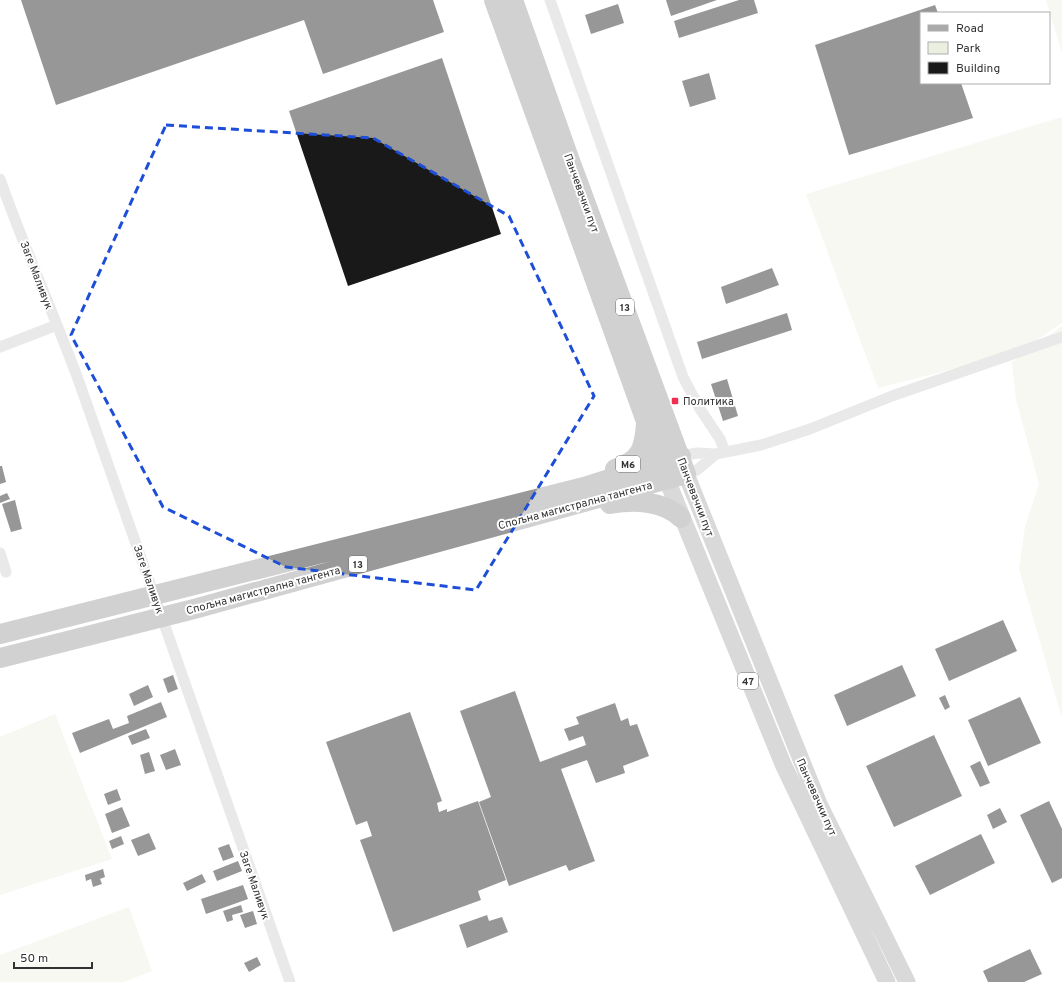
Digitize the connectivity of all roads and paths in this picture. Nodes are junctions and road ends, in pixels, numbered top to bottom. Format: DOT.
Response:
graph roads {
  1 [pos="494,0"];
  2 [pos="512,0"];
  3 [pos="550,0"];
  4 [pos="0,180"];
  5 [pos="57,325"];
  6 [pos="1062,337"];
  7 [pos="0,347"];
  8 [pos="646,421"];
  9 [pos="721,453"];
  10 [pos="683,465"];
  11 [pos="664,471"];
  12 [pos="584,487"];
  13 [pos="566,507"];
  14 [pos="681,518"];
  15 [pos="0,553"];
  16 [pos="6,572"];
  17 [pos="155,594"];
  18 [pos="162,617"];
  19 [pos="0,634"];
  20 [pos="0,658"];
  21 [pos="290,982"];
  22 [pos="887,982"];
  23 [pos="907,982"];
  1 -- 8 [label="highway, Панчевачки пут / 13"];
  2 -- 10 [label="highway, Панчевачки пут / 13"];
  3 -- 9 [label="street"];
  4 -- 5 [label="street, Заге Маливук"];
  5 -- 7 [label="street"];
  5 -- 17 [label="street, Заге Маливук"];
  6 -- 9 [label="street"];
  8 -- 11 [label="highway, Панчевачки пут / 13"];
  8 -- 12 [label="highway, M6"];
  9 -- 10 [label="street"];
  9 -- 10 [label="street"];
  10 -- 11 [label="highway, Спољна магистрална тангента / 13"];
  10 -- 23 [label="main road, Панчевачки пут / 47"];
  11 -- 12 [label="highway, Спољна магистрална тангента / 13"];
  11 -- 13 [label="highway, Спољна магистрална тангента / 13"];
  11 -- 14 [label="main road, Панчевачки пут / 47"];
  12 -- 17 [label="highway, Спољна магистрална тангента / 13"];
  13 -- 14 [label="highway"];
  13 -- 18 [label="highway, Спољна магистрална тангента / 13"];
  14 -- 22 [label="main road, Панчевачки пут / 47"];
  15 -- 16 [label="street"];
  17 -- 18 [label="street, Заге Маливук"];
  17 -- 19 [label="highway, Спољна магистрална тангента / 13"];
  18 -- 20 [label="highway, Спољна магистрална тангента / 13"];
  18 -- 21 [label="street, Заге Маливук"];
}
